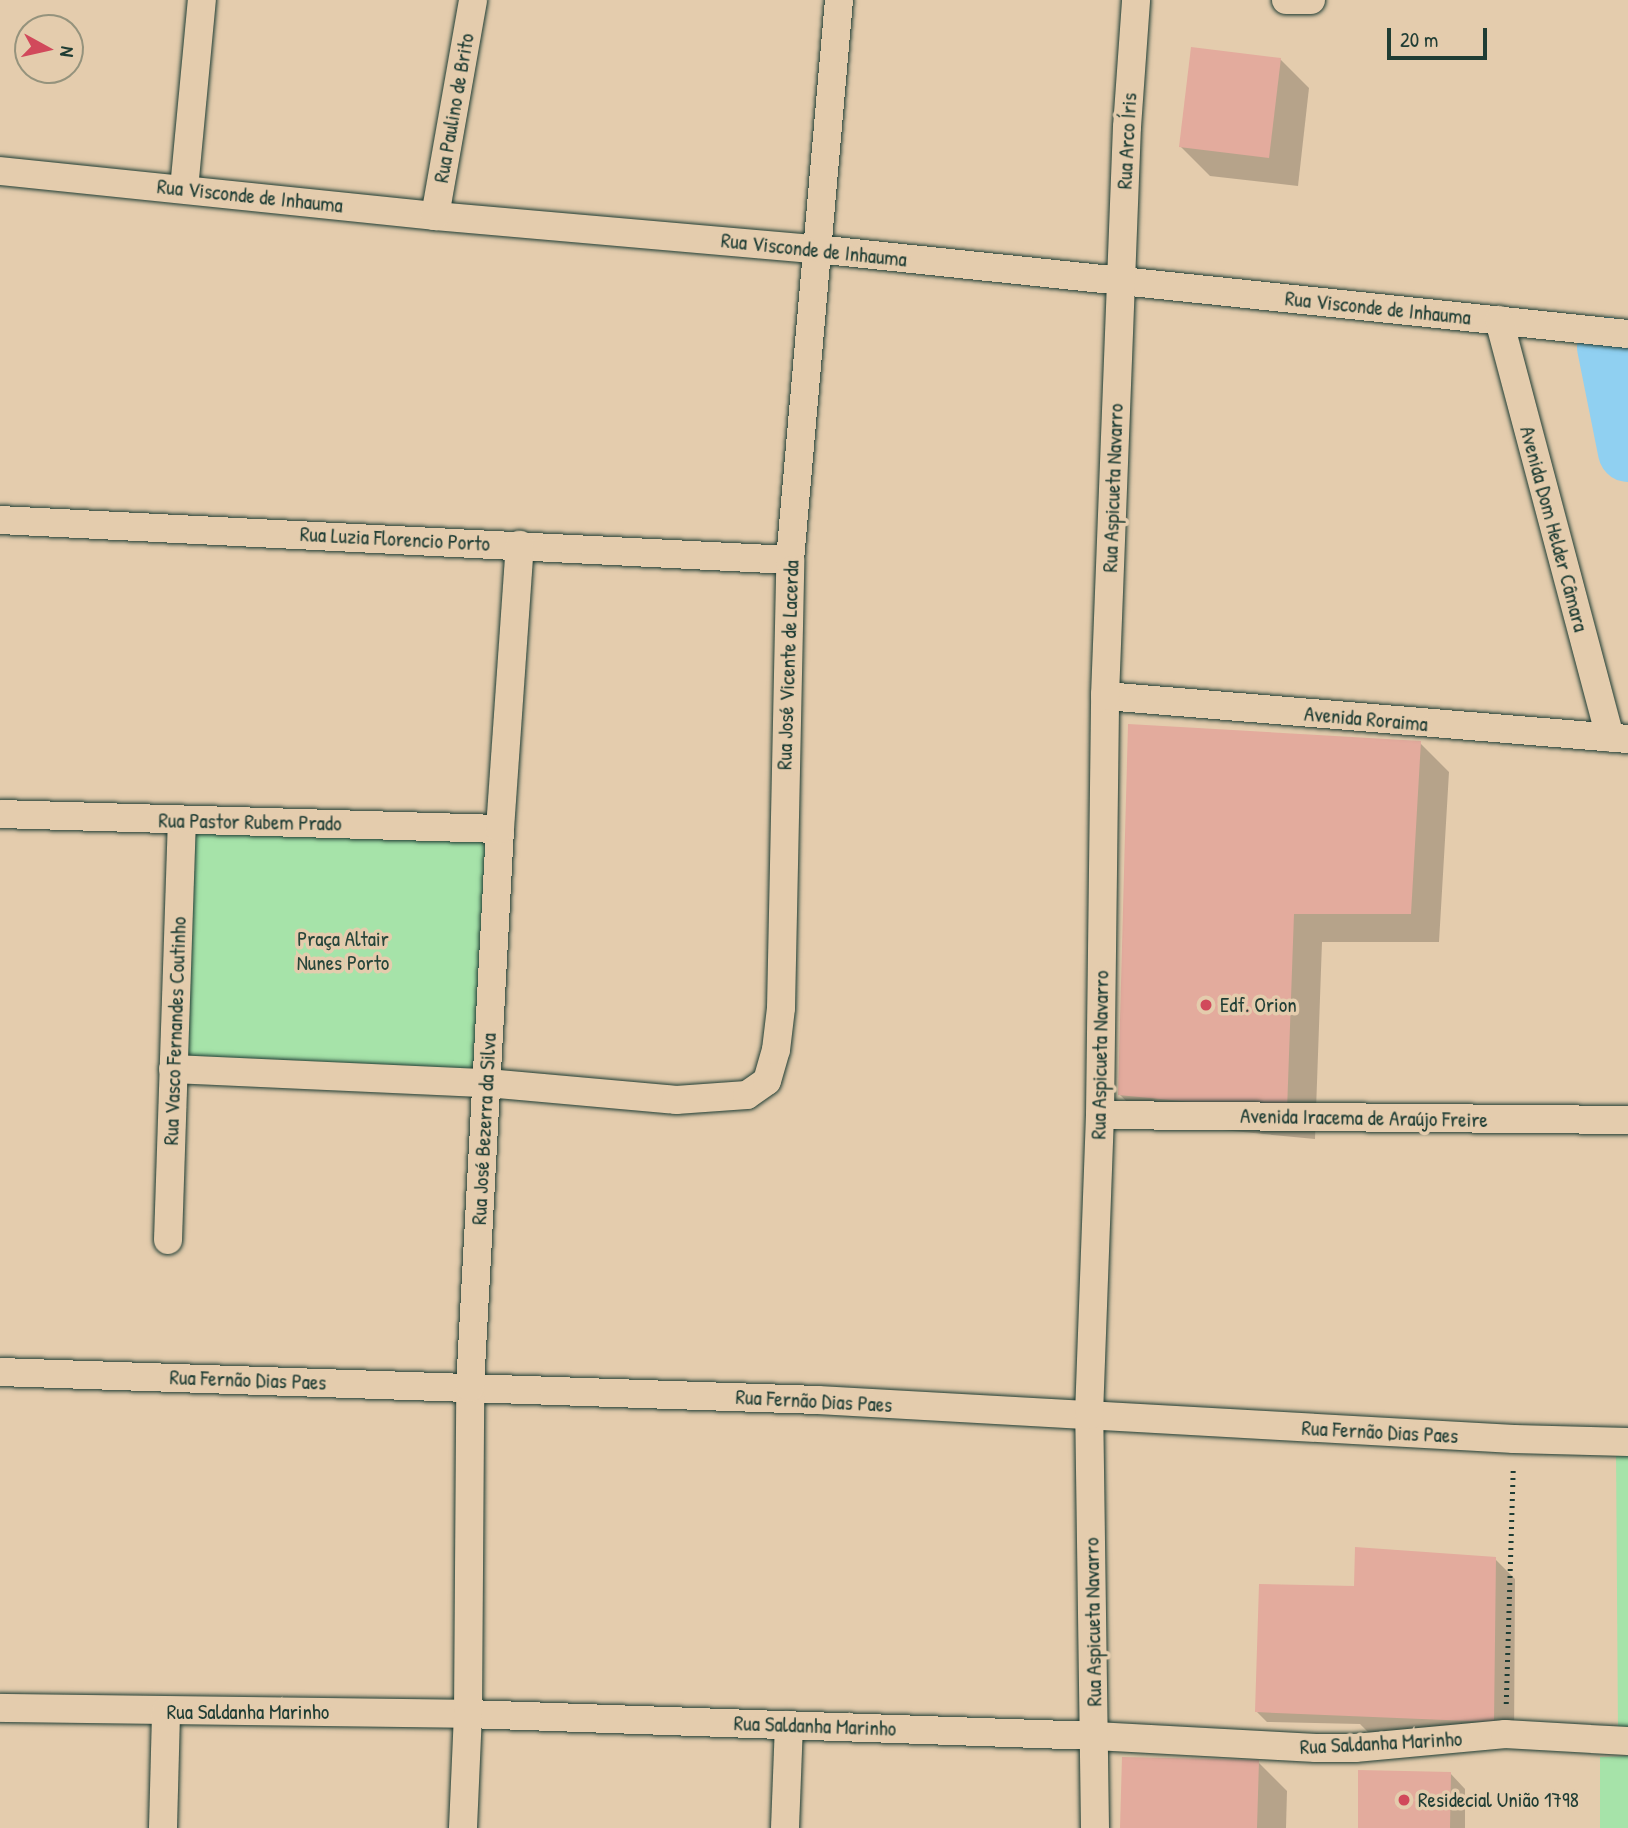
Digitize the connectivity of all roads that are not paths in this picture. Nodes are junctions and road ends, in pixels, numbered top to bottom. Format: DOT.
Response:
graph roads {
  1 [pos="202,0"];
  2 [pos="473,0"];
  3 [pos="839,0"];
  4 [pos="1136,0"];
  5 [pos="1286,0"];
  6 [pos="1311,0"];
  7 [pos="0,171"];
  8 [pos="184,189"];
  9 [pos="435,216"];
  10 [pos="816,249"];
  11 [pos="1122,283"];
  12 [pos="1499,320"];
  13 [pos="1628,334"];
  14 [pos="0,520"];
  15 [pos="520,545"];
  16 [pos="790,559"];
  17 [pos="1105,696"];
  18 [pos="1619,738"];
  19 [pos="0,814"];
  20 [pos="182,821"];
  21 [pos="500,829"];
  22 [pos="173,1069"];
  23 [pos="486,1083"];
  24 [pos="1100,1115"];
  25 [pos="1628,1121"];
  26 [pos="168,1240"];
  27 [pos="0,1372"];
  28 [pos="470,1387"];
  29 [pos="1089,1415"];
  30 [pos="1628,1442"];
  31 [pos="0,1708"];
  32 [pos="166,1711"];
  33 [pos="468,1714"];
  34 [pos="789,1725"];
  35 [pos="1096,1736"];
  36 [pos="1627,1741"];
  37 [pos="163,1828"];
  38 [pos="463,1828"];
  39 [pos="785,1828"];
  40 [pos="1095,1828"];
  1 -- 8 [label="street"];
  2 -- 9 [label="street, Rua Paulino de Brito"];
  3 -- 10 [label="street, Rua José Vicente de Lacerda"];
  4 -- 11 [label="street, Rua Arco Íris"];
  5 -- 6 [label="street"];
  7 -- 8 [label="street, Rua Visconde de Inhauma"];
  8 -- 9 [label="street, Rua Visconde de Inhauma"];
  9 -- 10 [label="street, Rua Visconde de Inhauma"];
  10 -- 11 [label="street, Rua Visconde de Inhauma"];
  10 -- 16 [label="street, Rua José Vicente de Lacerda"];
  11 -- 12 [label="street, Rua Visconde de Inhauma"];
  11 -- 17 [label="street, Rua Aspicueta Navarro"];
  12 -- 13 [label="street, Rua Visconde de Inhauma"];
  12 -- 18 [label="street, Avenida Dom Helder Câmara"];
  14 -- 15 [label="street, Rua Luzia Florencio Porto"];
  15 -- 16 [label="street, Rua Luzia Florencio Porto"];
  15 -- 21 [label="street, Rua José Bezerra da Silva"];
  16 -- 23 [label="street, Rua José Vicente de Lacerda"];
  17 -- 18 [label="street, Avenida Roraima"];
  17 -- 24 [label="street, Rua Aspicueta Navarro"];
  19 -- 20 [label="street, Rua Pastor Rubem Prado"];
  20 -- 21 [label="street, Rua Pastor Rubem Prado"];
  20 -- 22 [label="street, Rua Vasco Fernandes Coutinho"];
  21 -- 23 [label="street, Rua José Bezerra da Silva"];
  22 -- 23 [label="street"];
  22 -- 26 [label="street, Rua Vasco Fernandes Coutinho"];
  23 -- 28 [label="street, Rua José Bezerra da Silva"];
  24 -- 25 [label="street, Avenida Iracema de Araújo Freire"];
  24 -- 29 [label="street, Rua Aspicueta Navarro"];
  27 -- 28 [label="street, Rua Fernão Dias Paes"];
  28 -- 29 [label="street, Rua Fernão Dias Paes"];
  28 -- 33 [label="street, Rua José Bezerra da Silva"];
  29 -- 30 [label="street, Rua Fernão Dias Paes"];
  29 -- 35 [label="street, Rua Aspicueta Navarro"];
  31 -- 32 [label="street, Rua Saldanha Marinho"];
  32 -- 33 [label="street, Rua Saldanha Marinho"];
  32 -- 37 [label="street"];
  33 -- 34 [label="street, Rua Saldanha Marinho"];
  33 -- 38 [label="street, Rua José Bezerra da Silva"];
  34 -- 35 [label="street, Rua Saldanha Marinho"];
  34 -- 39 [label="street"];
  35 -- 36 [label="street, Rua Saldanha Marinho"];
  35 -- 40 [label="street, Rua Aspicueta Navarro"];
}
